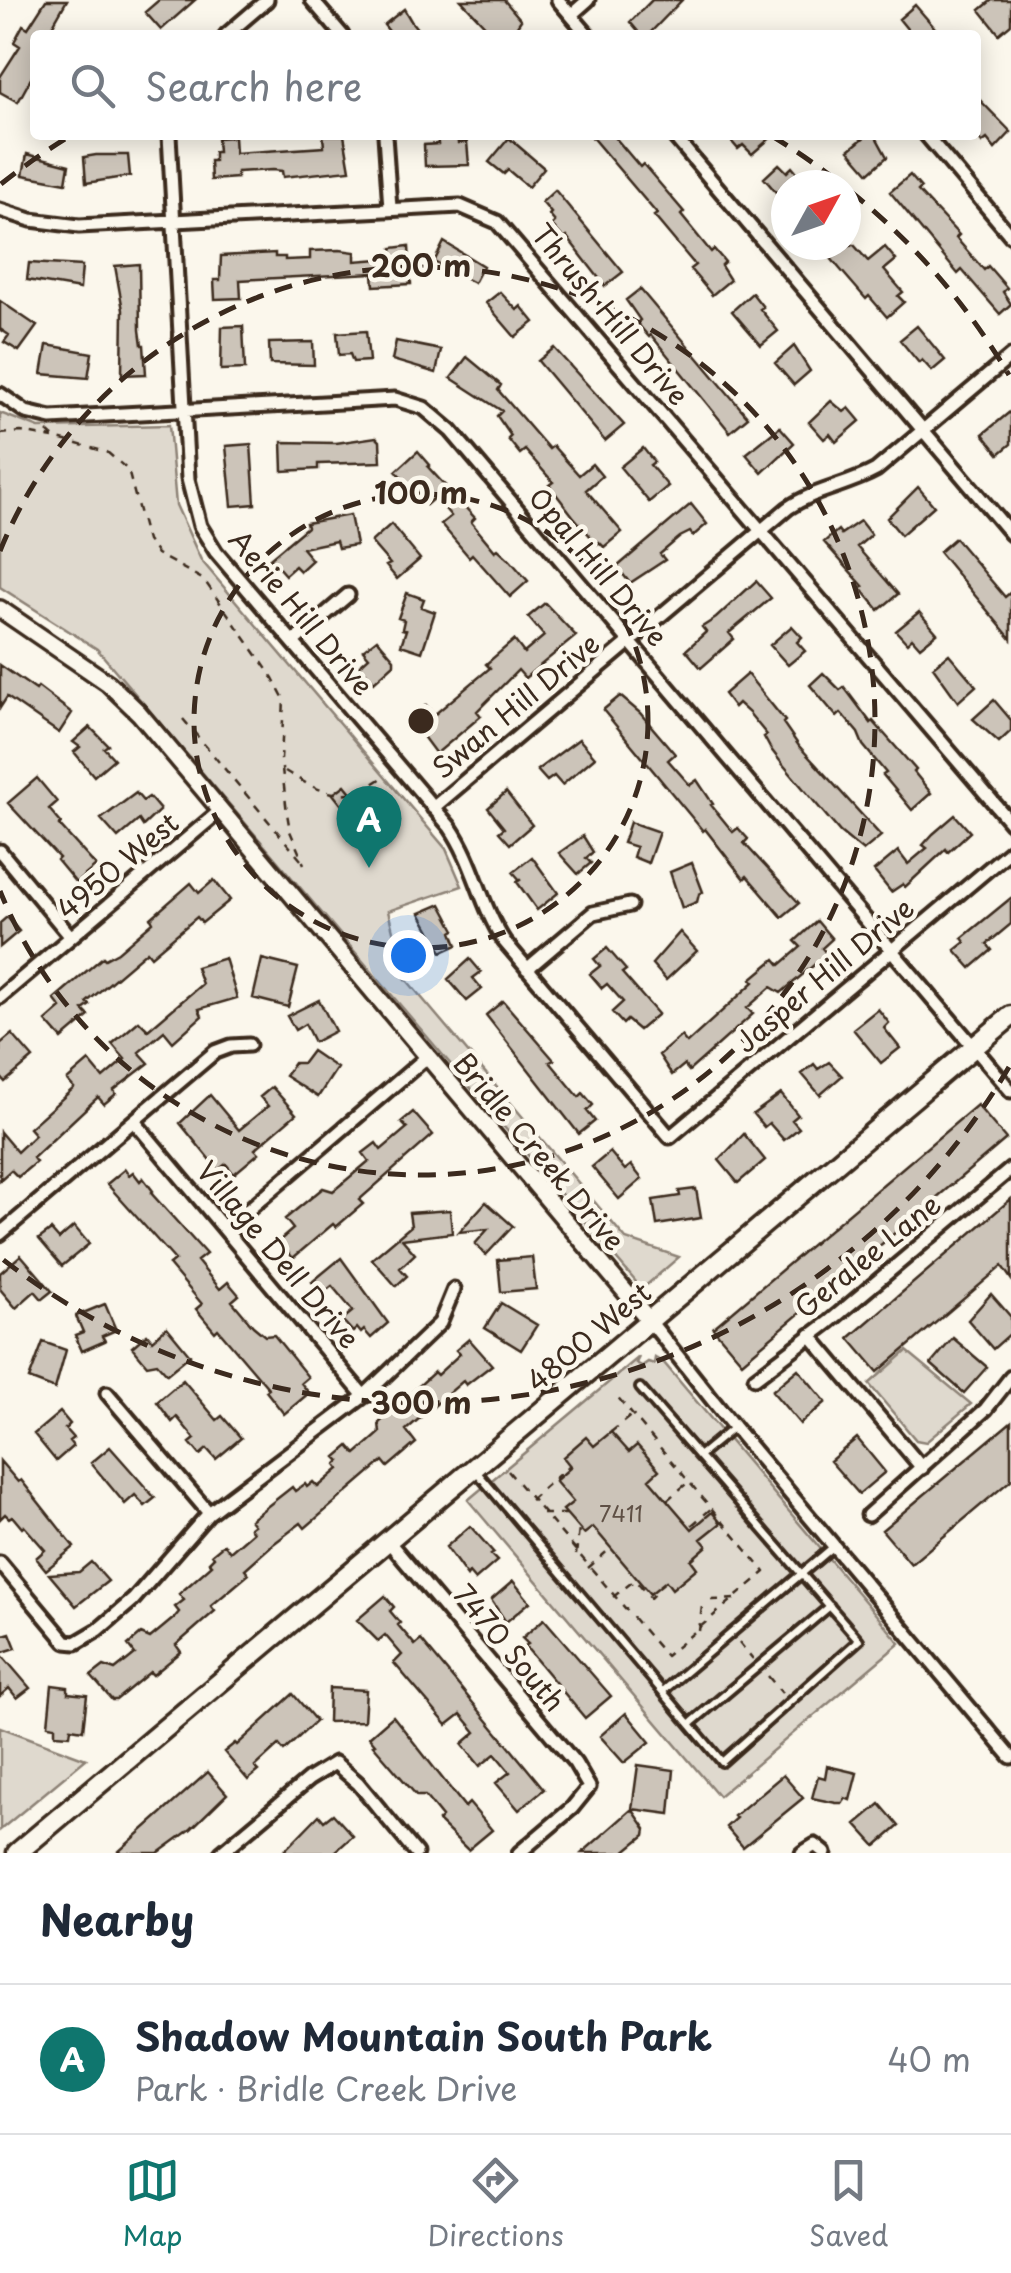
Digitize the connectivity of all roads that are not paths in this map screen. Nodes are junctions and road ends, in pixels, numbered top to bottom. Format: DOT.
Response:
graph roads {
  1 [pos="267,0"];
  2 [pos="312,0"];
  3 [pos="558,0"];
  4 [pos="588,0"];
  5 [pos="571,15"];
  6 [pos="232,30"];
  7 [pos="338,30"];
  8 [pos="584,30"];
  9 [pos="169,140"];
  10 [pos="385,140"];
  11 [pos="676,140"];
  12 [pos="930,140"];
  13 [pos="390,208"];
  14 [pos="0,210"];
  15 [pos="174,221"];
  16 [pos="1011,236"];
  17 [pos="1011,356"];
  18 [pos="0,394"];
  19 [pos="185,411"];
  20 [pos="923,431"];
  21 [pos="762,530"];
  22 [pos="1011,534"];
  23 [pos="348,595"];
  24 [pos="0,610"];
  25 [pos="630,641"];
  26 [pos="293,642"];
  27 [pos="433,808"];
  28 [pos="221,810"];
  29 [pos="1011,823"];
  30 [pos="1011,850"];
  31 [pos="0,851"];
  32 [pos="630,905"];
  33 [pos="72,937"];
  34 [pos="890,950"];
  35 [pos="527,968"];
  36 [pos="0,997"];
  37 [pos="1011,1016"];
  38 [pos="248,1046"];
  39 [pos="974,1048"];
  40 [pos="428,1056"];
  41 [pos="1011,1091"];
  42 [pos="134,1121"];
  43 [pos="670,1137"];
  44 [pos="1011,1169"];
  45 [pos="226,1229"];
  46 [pos="0,1234"];
  47 [pos="454,1289"];
  48 [pos="648,1320"];
  49 [pos="810,1334"];
  50 [pos="755,1378"];
  51 [pos="1011,1378"];
  52 [pos="640,1388"];
  53 [pos="107,1393"];
  54 [pos="364,1396"];
  55 [pos="734,1427"];
  56 [pos="699,1456"];
  57 [pos="474,1468"];
  58 [pos="922,1468"];
  59 [pos="209,1513"];
  60 [pos="868,1515"];
  61 [pos="388,1541"];
  62 [pos="834,1546"];
  63 [pos="0,1563"];
  64 [pos="802,1574"];
  65 [pos="830,1606"];
  66 [pos="663,1691"];
  67 [pos="690,1724"];
  68 [pos="1011,1757"];
  69 [pos="820,1849"];
  70 [pos="17,1853"];
  71 [pos="222,1853"];
  72 [pos="416,1853"];
  73 [pos="519,1853"];
  74 [pos="802,1853"];
  1 -- 6 [label="street"];
  2 -- 7 [label="street"];
  3 -- 5 [label="street"];
  4 -- 5 [label="street"];
  5 -- 8 [label="street"];
  9 -- 15 [label="street, Aerie Hill Drive"];
  10 -- 13 [label="street"];
  11 -- 20 [label="street"];
  12 -- 16 [label="street"];
  13 -- 15 [label="street, Thrush Hill Drive"];
  13 -- 21 [label="street, Thrush Hill Drive"];
  14 -- 15 [label="street, Thrush Hill Drive"];
  15 -- 19 [label="street, Aerie Hill Drive"];
  17 -- 20 [label="street, Swan Hill Drive"];
  18 -- 19 [label="street, Opal Hill Drive"];
  19 -- 25 [label="street, Opal Hill Drive"];
  19 -- 26 [label="street, Aerie Hill Drive"];
  20 -- 21 [label="street, Swan Hill Drive"];
  20 -- 22 [label="street"];
  21 -- 25 [label="street, Swan Hill Drive"];
  21 -- 29 [label="street, Thrush Hill Drive"];
  23 -- 26 [label="street"];
  24 -- 28 [label="street, Bridle Creek Drive"];
  25 -- 27 [label="street, Swan Hill Drive"];
  25 -- 34 [label="street, Opal Hill Drive"];
  26 -- 27 [label="street, Aerie Hill Drive"];
  27 -- 35 [label="street, Aerie Hill Drive"];
  28 -- 33 [label="street, 4950 West"];
  28 -- 40 [label="street, Bridle Creek Drive"];
  30 -- 34 [label="street, Jasper Hill Drive"];
  31 -- 33 [label="street"];
  32 -- 35 [label="street"];
  33 -- 36 [label="street, 4950 West"];
  34 -- 39 [label="street, Opal Hill Drive"];
  34 -- 43 [label="street, Jasper Hill Drive"];
  35 -- 43 [label="street, Aerie Hill Drive"];
  37 -- 39 [label="main road, 4800 West"];
  38 -- 42 [label="street"];
  39 -- 41 [label="street, Opal Hill Drive"];
  39 -- 48 [label="main road, 4800 West"];
  40 -- 45 [label="street"];
  40 -- 48 [label="street, Bridle Creek Drive"];
  42 -- 45 [label="street, Village Dell Drive"];
  42 -- 46 [label="street"];
  44 -- 49 [label="street, Geralee Lane"];
  45 -- 54 [label="street, Village Dell Drive"];
  47 -- 54 [label="street"];
  48 -- 55 [label="street, Bridle Creek Drive"];
  48 -- 57 [label="main road, 4800 West"];
  49 -- 50 [label="street, Geralee Lane"];
  49 -- 58 [label="street"];
  51 -- 58 [label="street"];
  52 -- 56 [label="lane"];
  53 -- 59 [label="street"];
  54 -- 59 [label="street"];
  55 -- 56 [label="lane"];
  55 -- 62 [label="street, Bridle Creek Drive"];
  56 -- 64 [label="lane"];
  57 -- 61 [label="main road, 4800 West"];
  57 -- 66 [label="lane"];
  58 -- 60 [label="street"];
  59 -- 63 [label="street"];
  61 -- 70 [label="main road, 4800 West"];
  61 -- 73 [label="street, 7470 South"];
  62 -- 64 [label="lane"];
  62 -- 68 [label="street, Bridle Creek Drive"];
  64 -- 65 [label="lane"];
  64 -- 66 [label="lane"];
  65 -- 67 [label="lane"];
  65 -- 67 [label="lane"];
  66 -- 67 [label="lane"];
  69 -- 74 [label="street"];
  71 -- 72 [label="street"];
}
